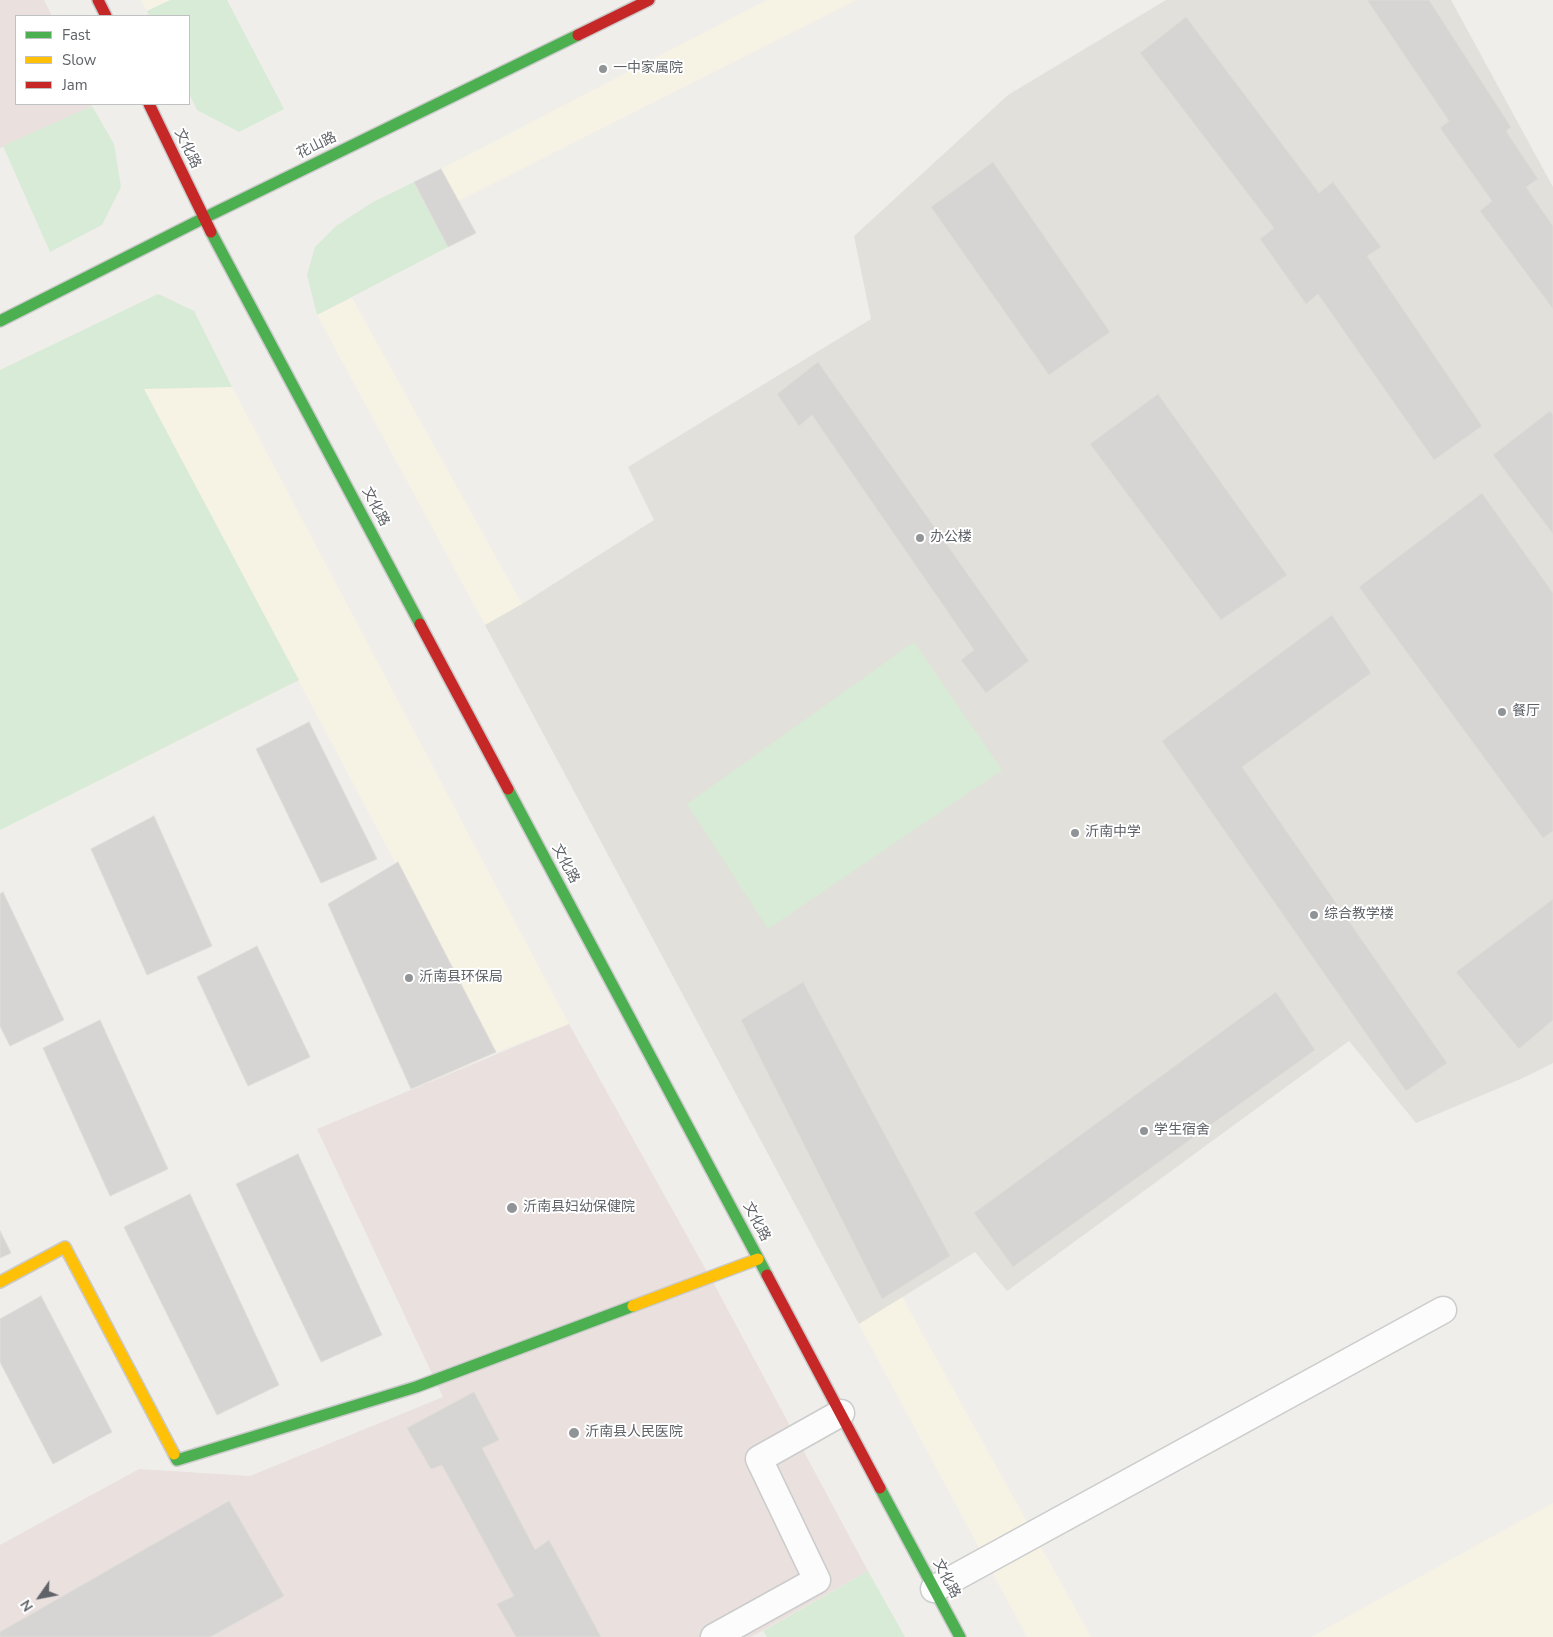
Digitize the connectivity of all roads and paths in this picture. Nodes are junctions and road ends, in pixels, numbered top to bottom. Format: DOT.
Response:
graph roads {
  1 [pos="98,0"];
  2 [pos="649,0"];
  3 [pos="106,15"];
  4 [pos="148,105"];
  5 [pos="204,218"];
  6 [pos="0,321"];
  7 [pos="758,1259"];
  8 [pos="0,1282"];
  9 [pos="1442,1310"];
  10 [pos="841,1413"];
  11 [pos="934,1589"];
  12 [pos="714,1637"];
  13 [pos="960,1637"];
  1 -- 3 [label="street"];
  2 -- 5 [label="street, 花山路"];
  4 -- 5 [label="street, 文化路"];
  5 -- 6 [label="street, 花山路"];
  5 -- 7 [label="street, 文化路"];
  7 -- 8 [label="street"];
  7 -- 10 [label="street, 文化路"];
  9 -- 11 [label="street"];
  10 -- 11 [label="street, 文化路"];
  10 -- 12 [label="street"];
  11 -- 13 [label="street, 文化路"];
}
